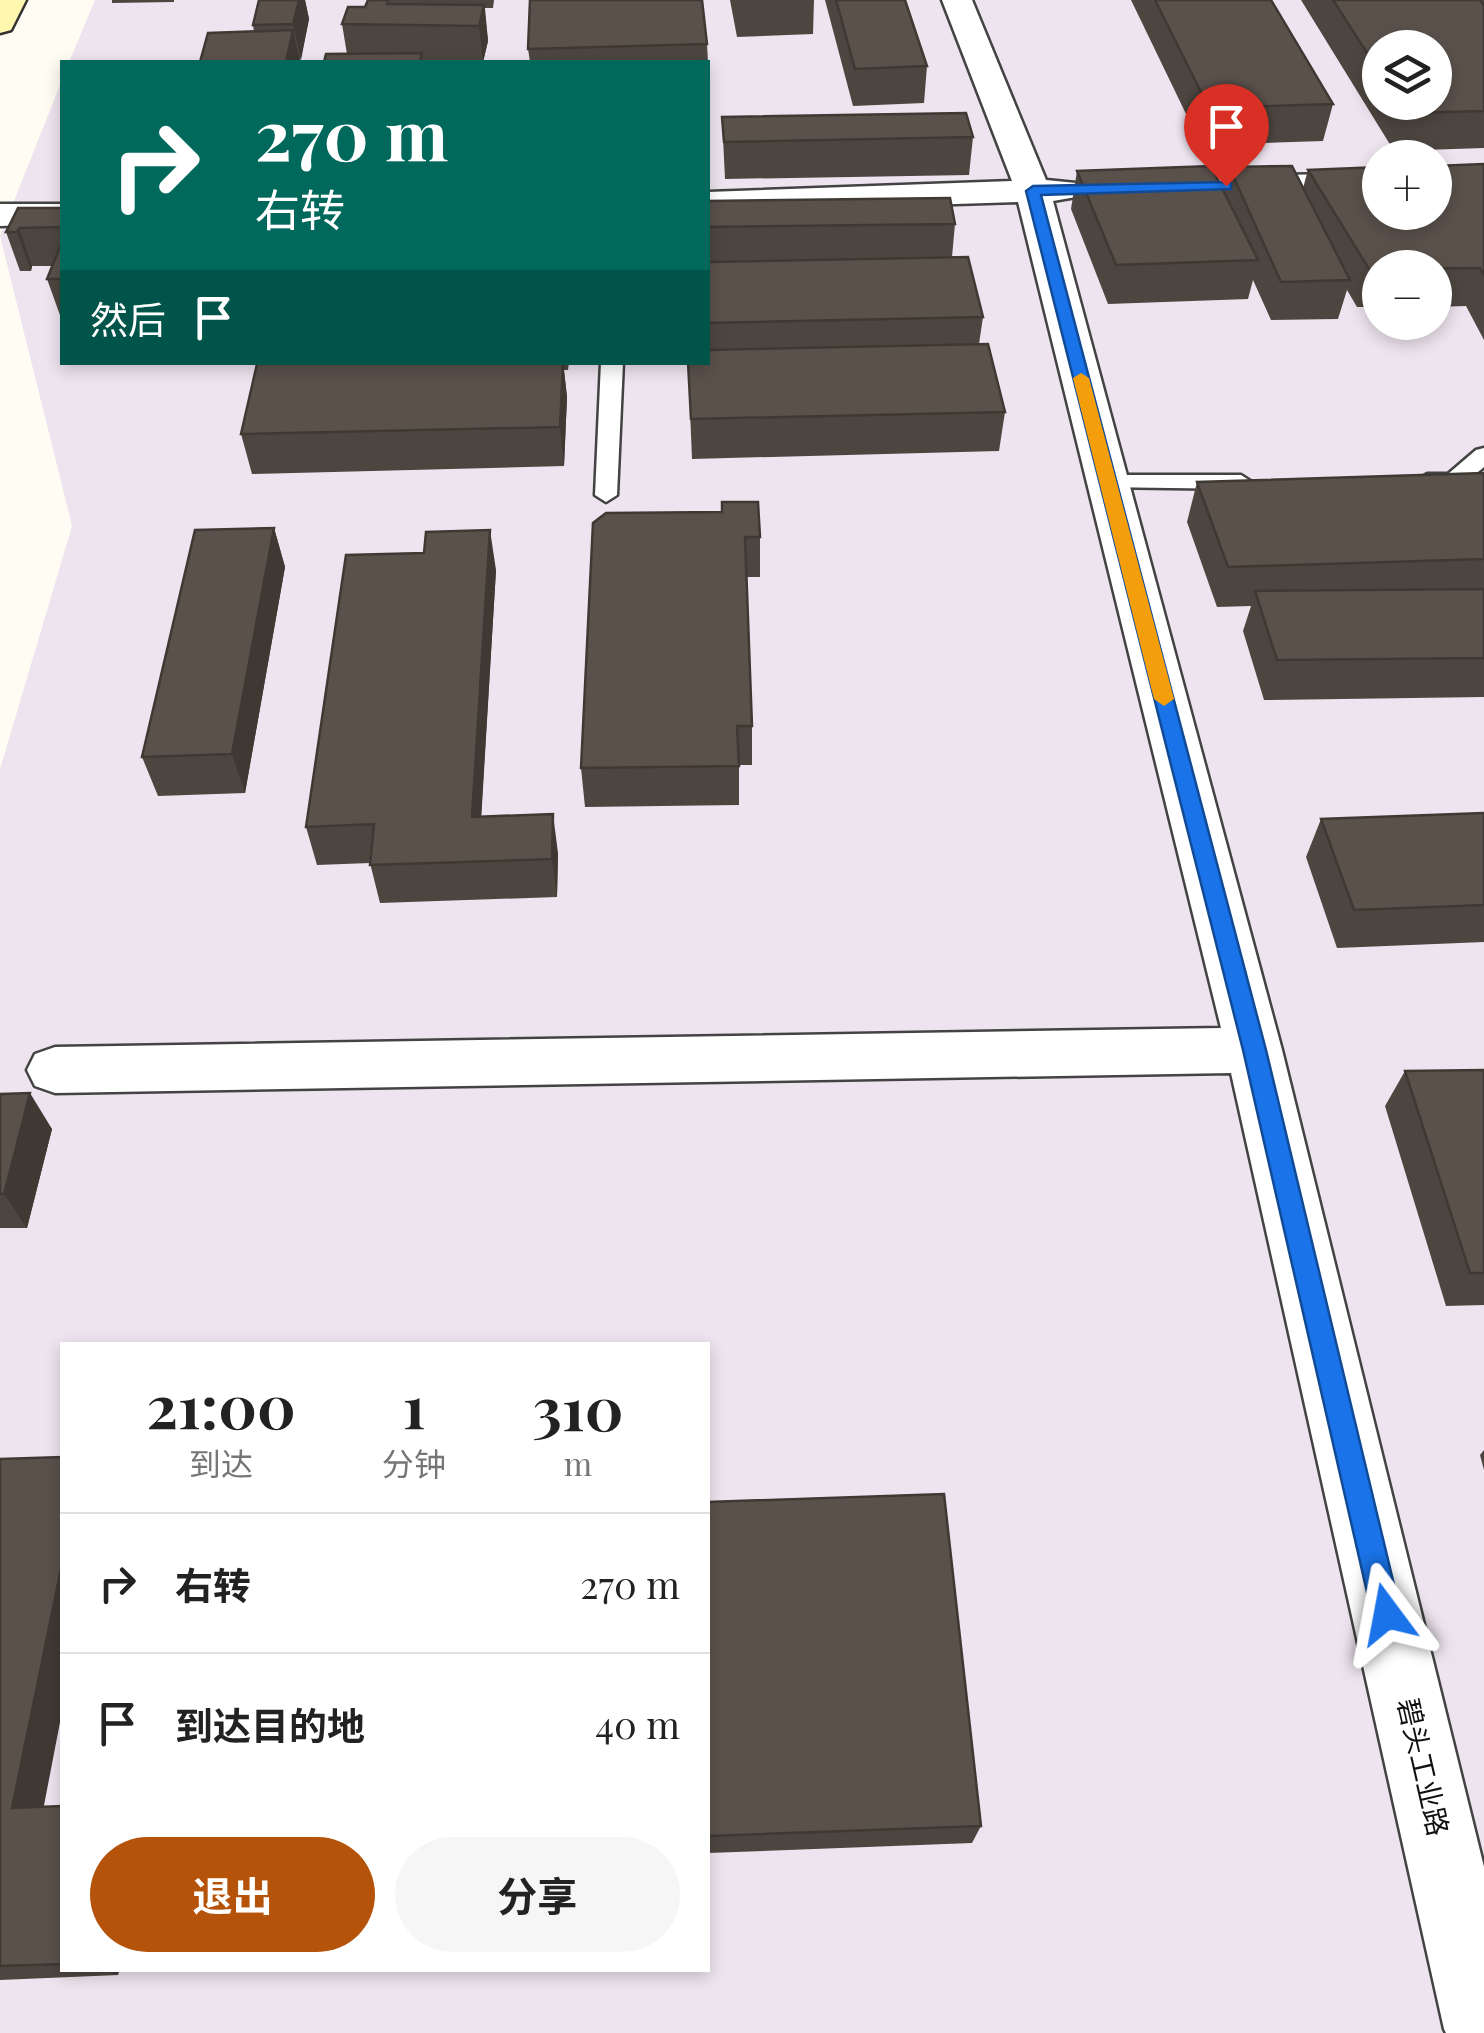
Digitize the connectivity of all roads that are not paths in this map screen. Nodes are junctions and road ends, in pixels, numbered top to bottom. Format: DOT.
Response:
graph roads {
  1 [pos="11,0"];
  2 [pos="957,0"];
  3 [pos="0,24"];
  4 [pos="1362,182"];
  5 [pos="1033,191"];
  6 [pos="710,202"];
  7 [pos="60,214"];
  8 [pos="0,215"];
  9 [pos="612,365"];
  10 [pos="1484,455"];
  11 [pos="1108,482"];
  12 [pos="1262,482"];
  13 [pos="1397,482"];
  14 [pos="606,495"];
  15 [pos="1254,1050"];
  16 [pos="55,1070"];
  17 [pos="1484,2028"];
  1 -- 3 [label="main road"];
  2 -- 5 [label="street, 碧头工业路"];
  4 -- 5 [label="street"];
  5 -- 6 [label="street"];
  5 -- 11 [label="street, 碧头工业路"];
  7 -- 8 [label="street"];
  9 -- 14 [label="lane"];
  10 -- 13 [label="lane"];
  11 -- 12 [label="lane"];
  11 -- 15 [label="street, 碧头工业路"];
  15 -- 16 [label="street"];
  15 -- 17 [label="street, 碧头工业路"];
}
